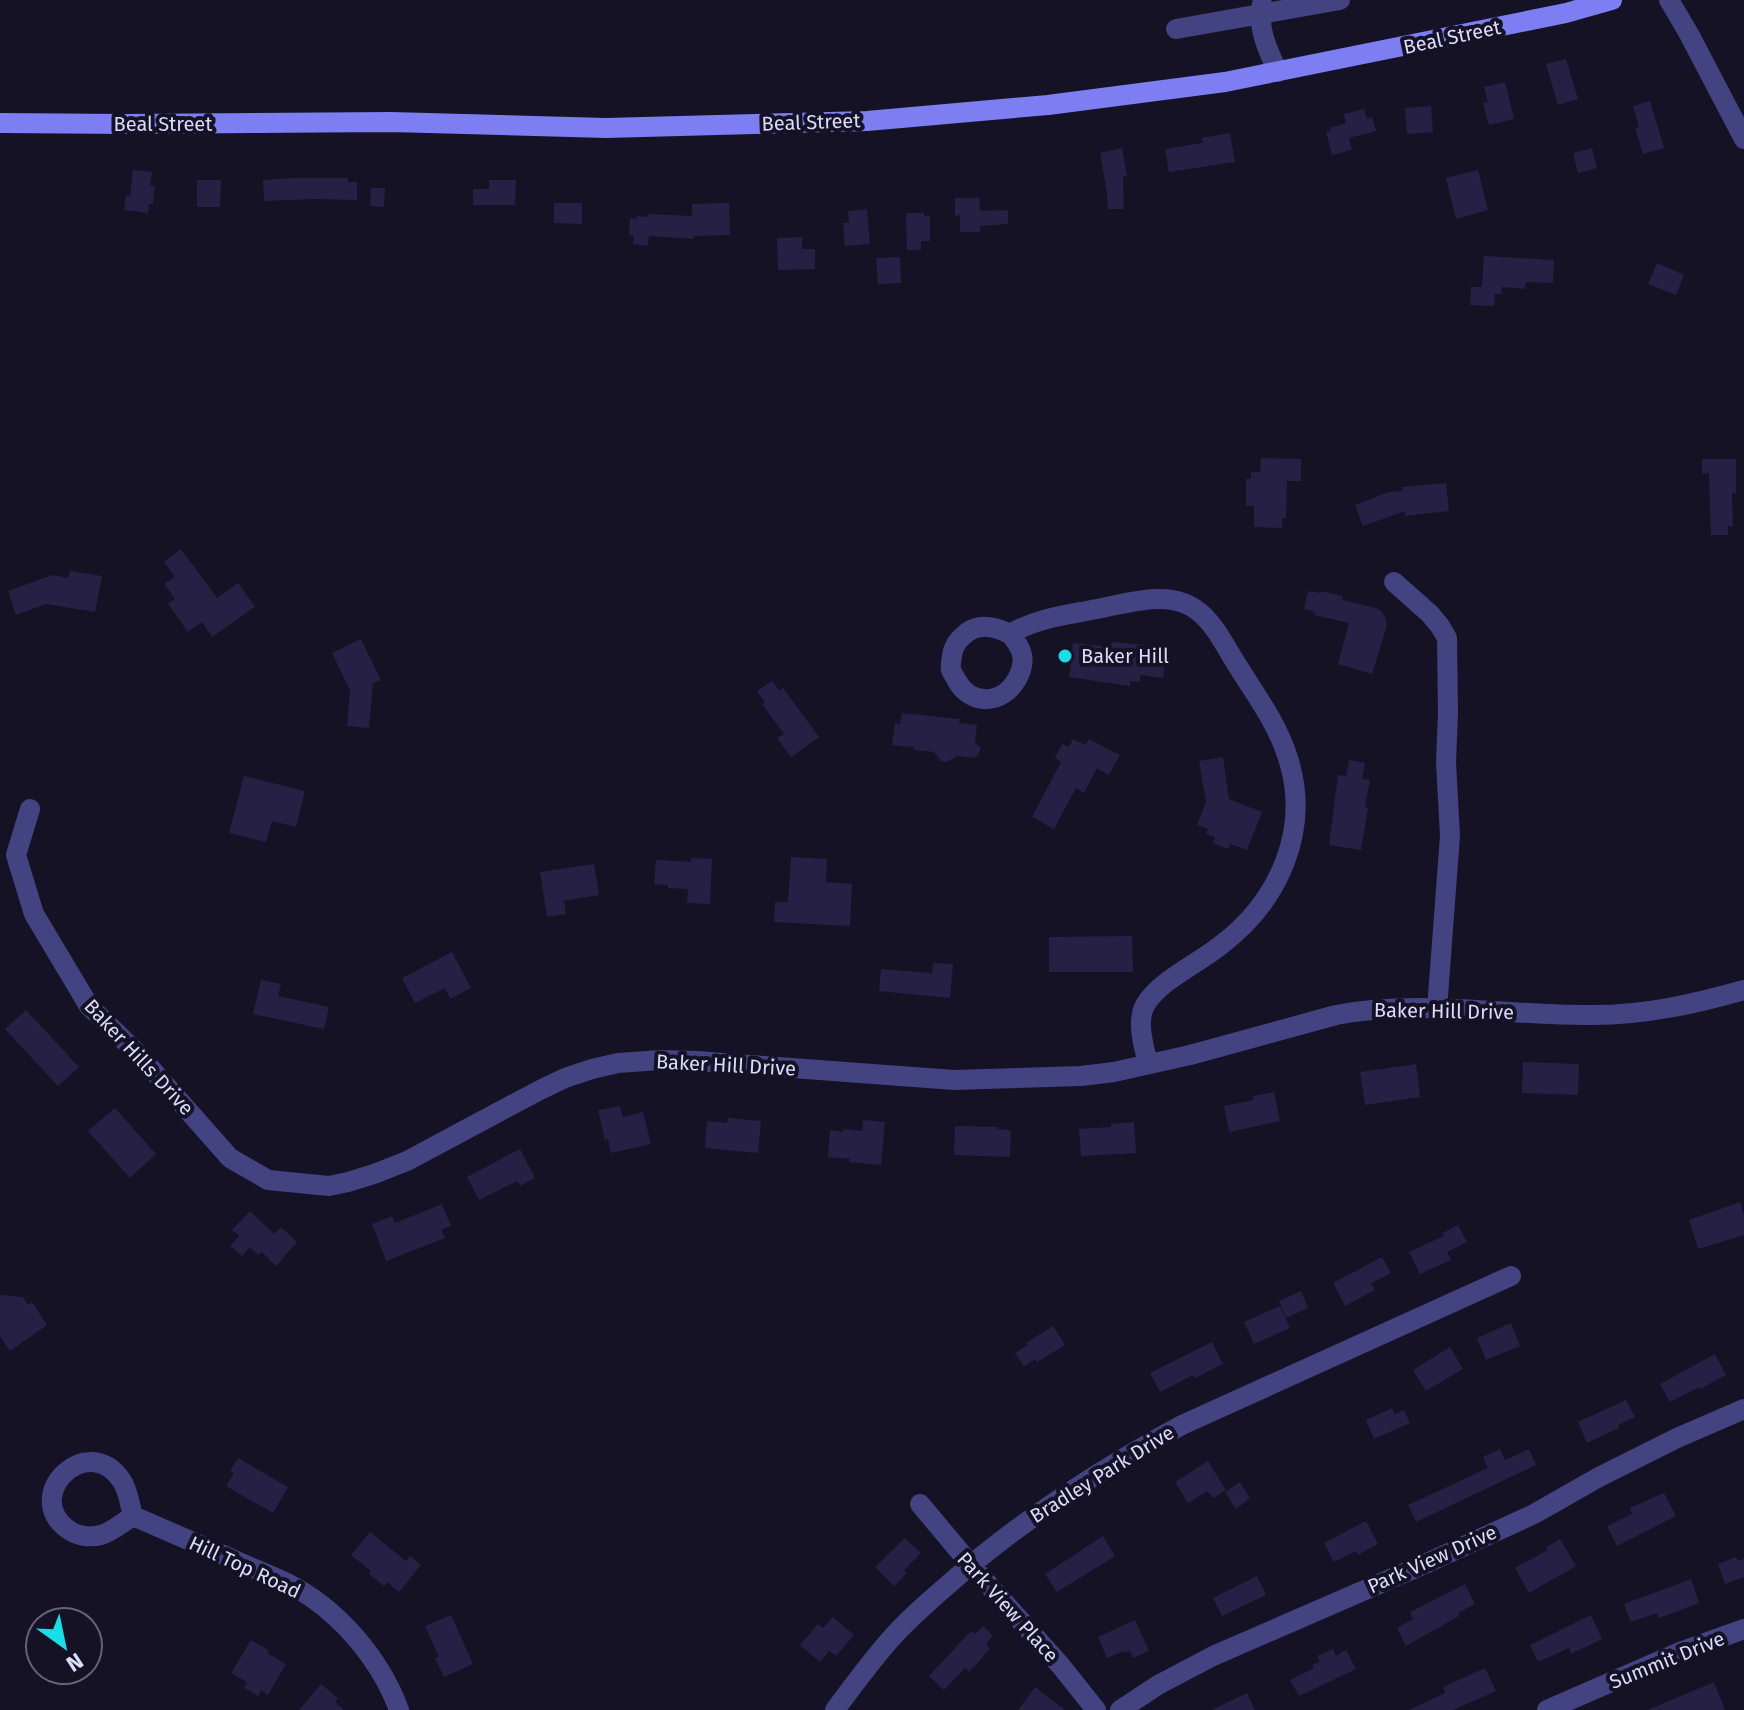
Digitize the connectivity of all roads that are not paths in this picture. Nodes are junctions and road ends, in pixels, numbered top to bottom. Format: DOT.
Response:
graph roads {
  1 [pos="1340,0"];
  2 [pos="1612,0"];
  3 [pos="1669,0"];
  4 [pos="1262,7"];
  5 [pos="1176,29"];
  6 [pos="1278,72"];
  7 [pos="0,123"];
  8 [pos="1744,139"];
  9 [pos="1394,582"];
  10 [pos="1010,634"];
  11 [pos="30,809"];
  12 [pos="1744,990"];
  13 [pos="1437,1009"];
  14 [pos="1148,1064"];
  15 [pos="329,1186"];
  16 [pos="1511,1276"];
  17 [pos="1744,1409"];
  18 [pos="920,1504"];
  19 [pos="133,1516"];
  20 [pos="971,1565"];
  21 [pos="1744,1629"];
  22 [pos="399,1710"];
  23 [pos="835,1710"];
  24 [pos="1096,1710"];
  25 [pos="1120,1710"];
  26 [pos="1547,1710"];
  1 -- 4 [label="street"];
  2 -- 6 [label="street, Beal Street"];
  3 -- 8 [label="street"];
  4 -- 5 [label="street"];
  4 -- 6 [label="street"];
  6 -- 7 [label="street, Beal Street"];
  9 -- 13 [label="street"];
  10 -- 14 [label="street"];
  11 -- 15 [label="street, Baker Hills Drive"];
  12 -- 13 [label="street, Baker Hill Drive"];
  13 -- 14 [label="street, Baker Hill Drive"];
  14 -- 15 [label="street, Baker Hill Drive"];
  16 -- 20 [label="street, Bradley Park Drive"];
  17 -- 25 [label="street, Park View Drive"];
  18 -- 20 [label="street, Park View Place"];
  19 -- 22 [label="street, Hill Top Road"];
  20 -- 23 [label="street, Bradley Park Drive"];
  20 -- 24 [label="street, Park View Place"];
  21 -- 26 [label="street, Summit Drive"];
}
